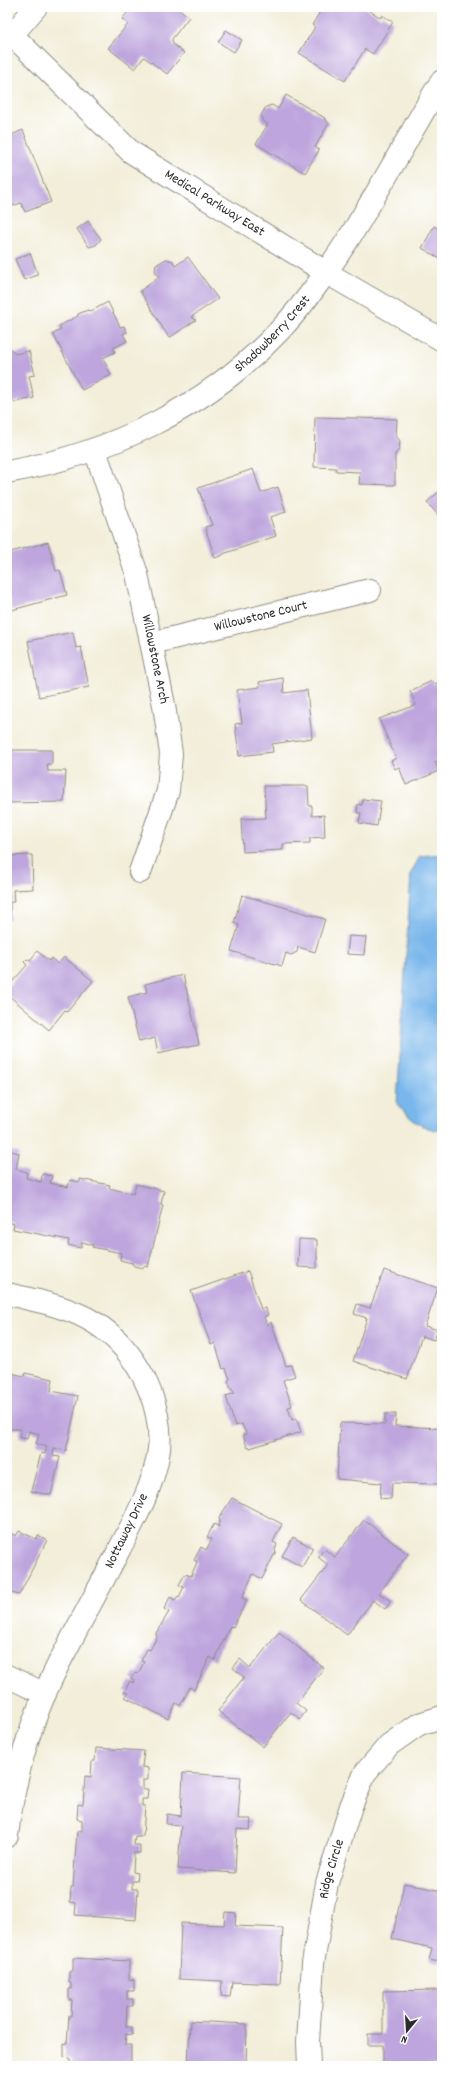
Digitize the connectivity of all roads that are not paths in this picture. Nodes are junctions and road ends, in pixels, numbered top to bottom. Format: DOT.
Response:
graph roads {
  1 [pos="36,7"];
  2 [pos="10,36"];
  3 [pos="442,81"];
  4 [pos="327,273"];
  5 [pos="442,340"];
  6 [pos="95,450"];
  7 [pos="7,472"];
  8 [pos="370,590"];
  9 [pos="152,643"];
  10 [pos="140,872"];
  11 [pos="7,1294"];
  12 [pos="7,1676"];
  13 [pos="45,1694"];
  14 [pos="442,1717"];
  15 [pos="7,1836"];
  16 [pos="309,2066"];
  1 -- 2 [label="street"];
  2 -- 4 [label="street, Medical Parkway East"];
  3 -- 4 [label="street, Shadowberry Crest"];
  4 -- 5 [label="street, Medical Parkway East"];
  4 -- 6 [label="street, Shadowberry Crest"];
  6 -- 7 [label="street, Shadowberry Crest"];
  6 -- 9 [label="street, Willowstone Arch"];
  8 -- 9 [label="street, Willowstone Court"];
  9 -- 10 [label="street, Willowstone Arch"];
  11 -- 13 [label="street, Nottaway Drive"];
  12 -- 13 [label="street"];
  13 -- 15 [label="street, Nottaway Drive"];
  14 -- 16 [label="street, Ridge Circle"];
}
